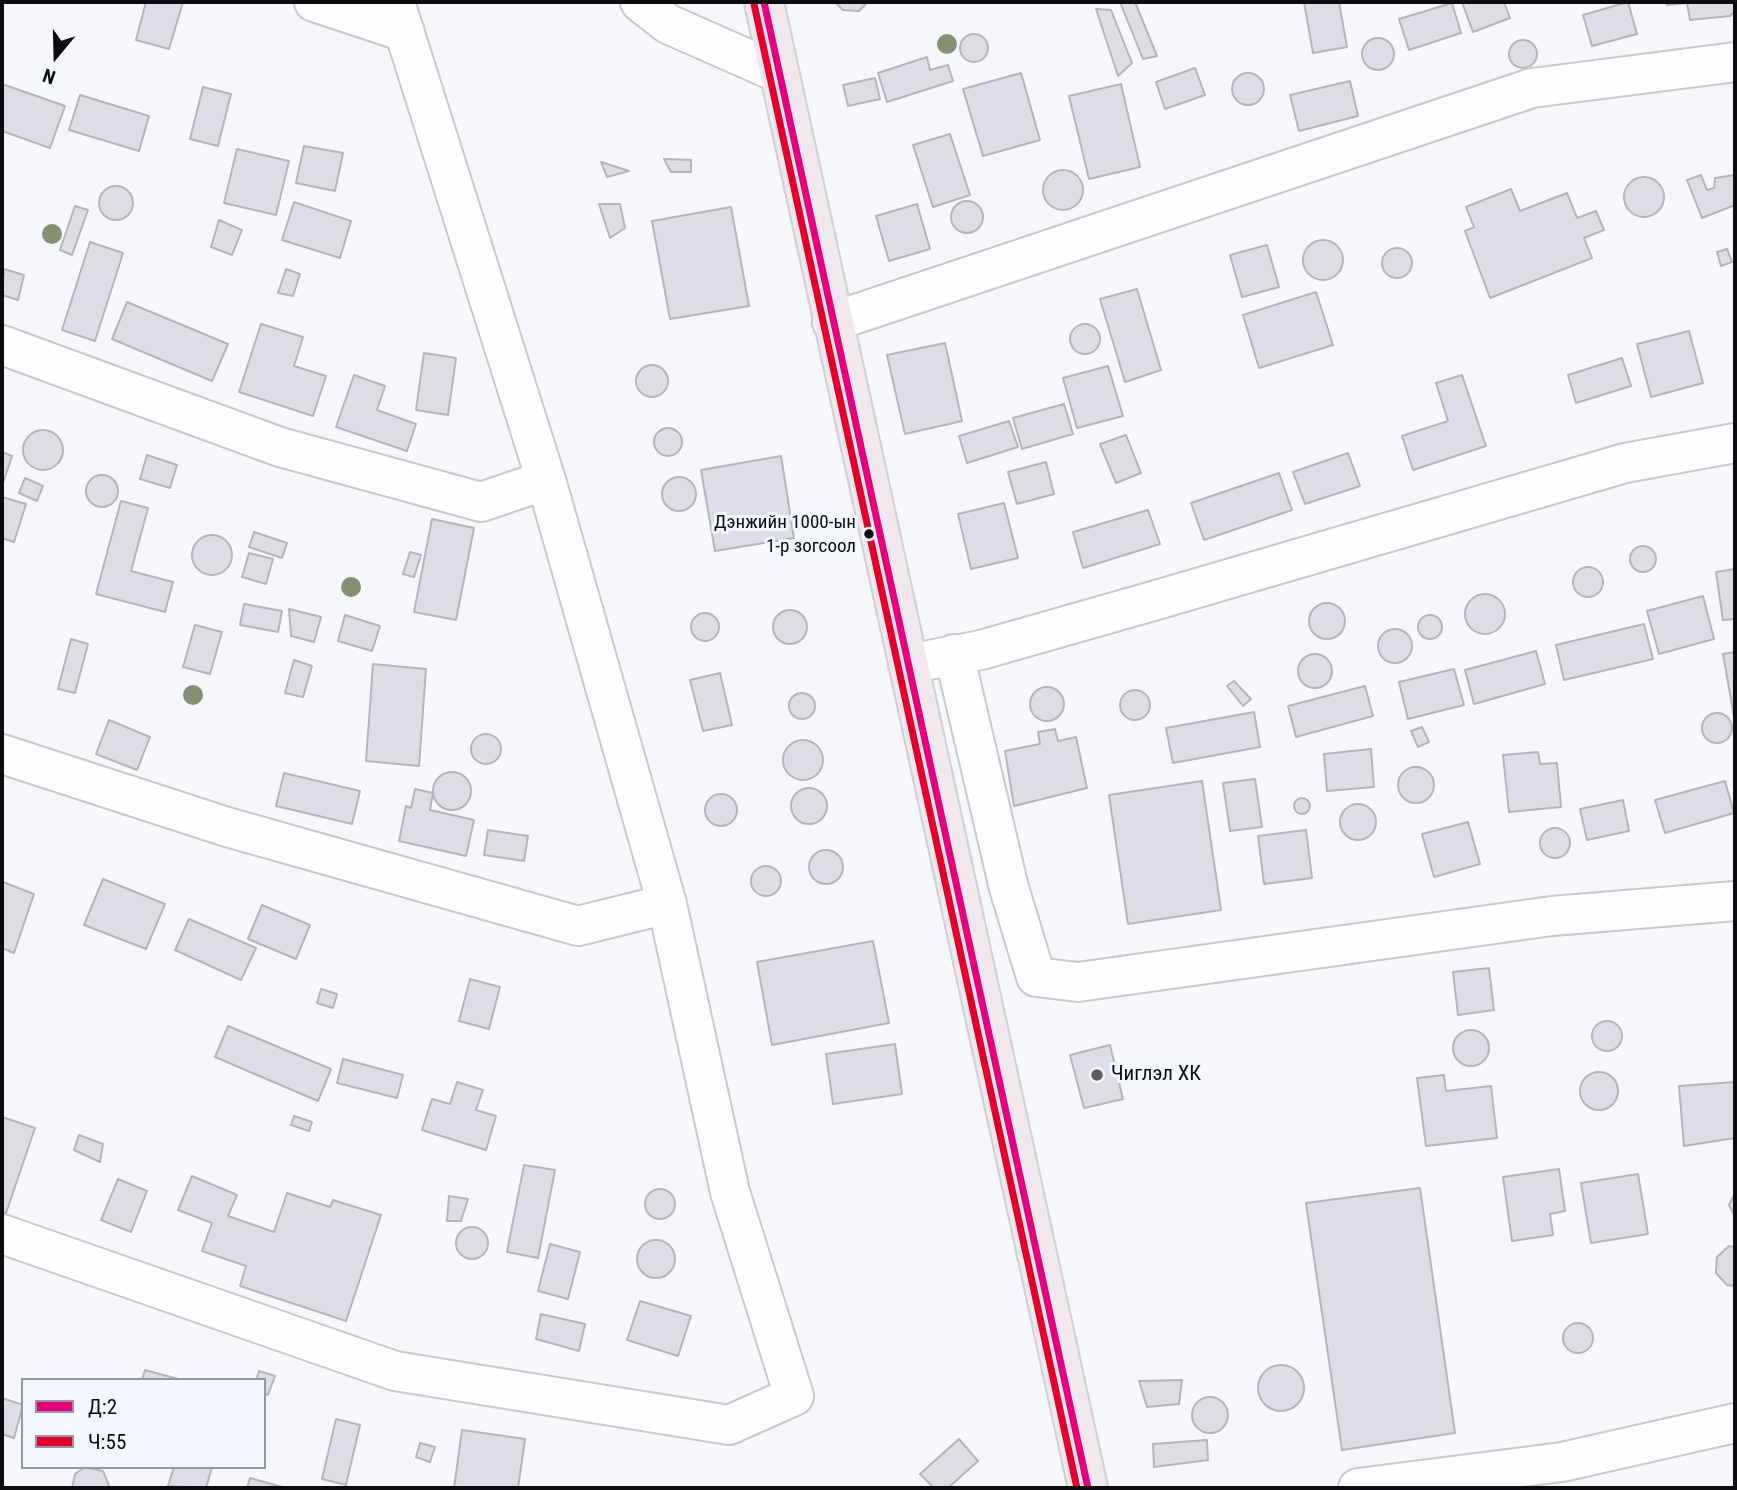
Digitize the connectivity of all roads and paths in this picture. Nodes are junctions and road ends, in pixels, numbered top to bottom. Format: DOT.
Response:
graph roads {
  1 [pos="314,2"];
  2 [pos="640,2"];
  3 [pos="764,2"];
  4 [pos="400,17"];
  5 [pos="1735,62"];
  6 [pos="779,73"];
  7 [pos="832,322"];
  8 [pos="2,345"];
  9 [pos="1735,443"];
  10 [pos="546,480"];
  11 [pos="954,654"];
  12 [pos="906,666"];
  13 [pos="2,754"];
  14 [pos="1735,901"];
  15 [pos="667,904"];
  16 [pos="2,1234"];
  17 [pos="1735,1423"];
  18 [pos="1567,1475"];
  19 [pos="1088,1488"];
  20 [pos="1358,1488"];
  1 -- 4 [label="street"];
  2 -- 6 [label="street"];
  3 -- 6 [label="main road"];
  4 -- 10 [label="street"];
  5 -- 7 [label="street"];
  6 -- 7 [label="main road"];
  7 -- 12 [label="main road"];
  8 -- 10 [label="street"];
  9 -- 11 [label="street"];
  10 -- 15 [label="street"];
  11 -- 12 [label="street"];
  11 -- 14 [label="street"];
  12 -- 19 [label="main road"];
  13 -- 15 [label="street"];
  15 -- 16 [label="street"];
  17 -- 18 [label="street"];
  18 -- 20 [label="street"];
}
